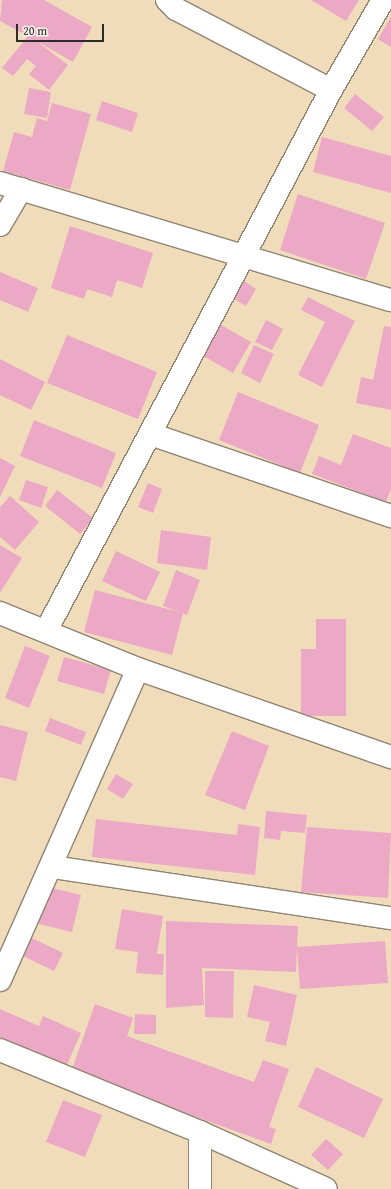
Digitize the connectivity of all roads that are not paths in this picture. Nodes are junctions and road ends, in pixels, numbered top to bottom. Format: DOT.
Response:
graph roads {
  1 [pos="167,0"];
  2 [pos="383,0"];
  3 [pos="332,90"];
  4 [pos="0,183"];
  5 [pos="21,189"];
  6 [pos="0,225"];
  7 [pos="245,254"];
  8 [pos="391,300"];
  9 [pos="150,434"];
  10 [pos="391,516"];
  11 [pos="0,613"];
  12 [pos="46,631"];
  13 [pos="138,669"];
  14 [pos="391,757"];
  15 [pos="53,867"];
  16 [pos="391,918"];
  17 [pos="0,980"];
  18 [pos="0,1050"];
  19 [pos="200,1132"];
  20 [pos="200,1189"];
  21 [pos="326,1189"];
  1 -- 3 [label="street"];
  2 -- 3 [label="street"];
  3 -- 7 [label="street"];
  4 -- 5 [label="street"];
  5 -- 6 [label="street"];
  5 -- 7 [label="street"];
  7 -- 8 [label="street"];
  7 -- 9 [label="street"];
  9 -- 10 [label="street"];
  9 -- 12 [label="street"];
  11 -- 12 [label="street"];
  12 -- 13 [label="street"];
  13 -- 14 [label="street"];
  13 -- 15 [label="street"];
  15 -- 16 [label="street"];
  15 -- 17 [label="street"];
  18 -- 19 [label="street"];
  19 -- 20 [label="street"];
  19 -- 21 [label="street"];
}
